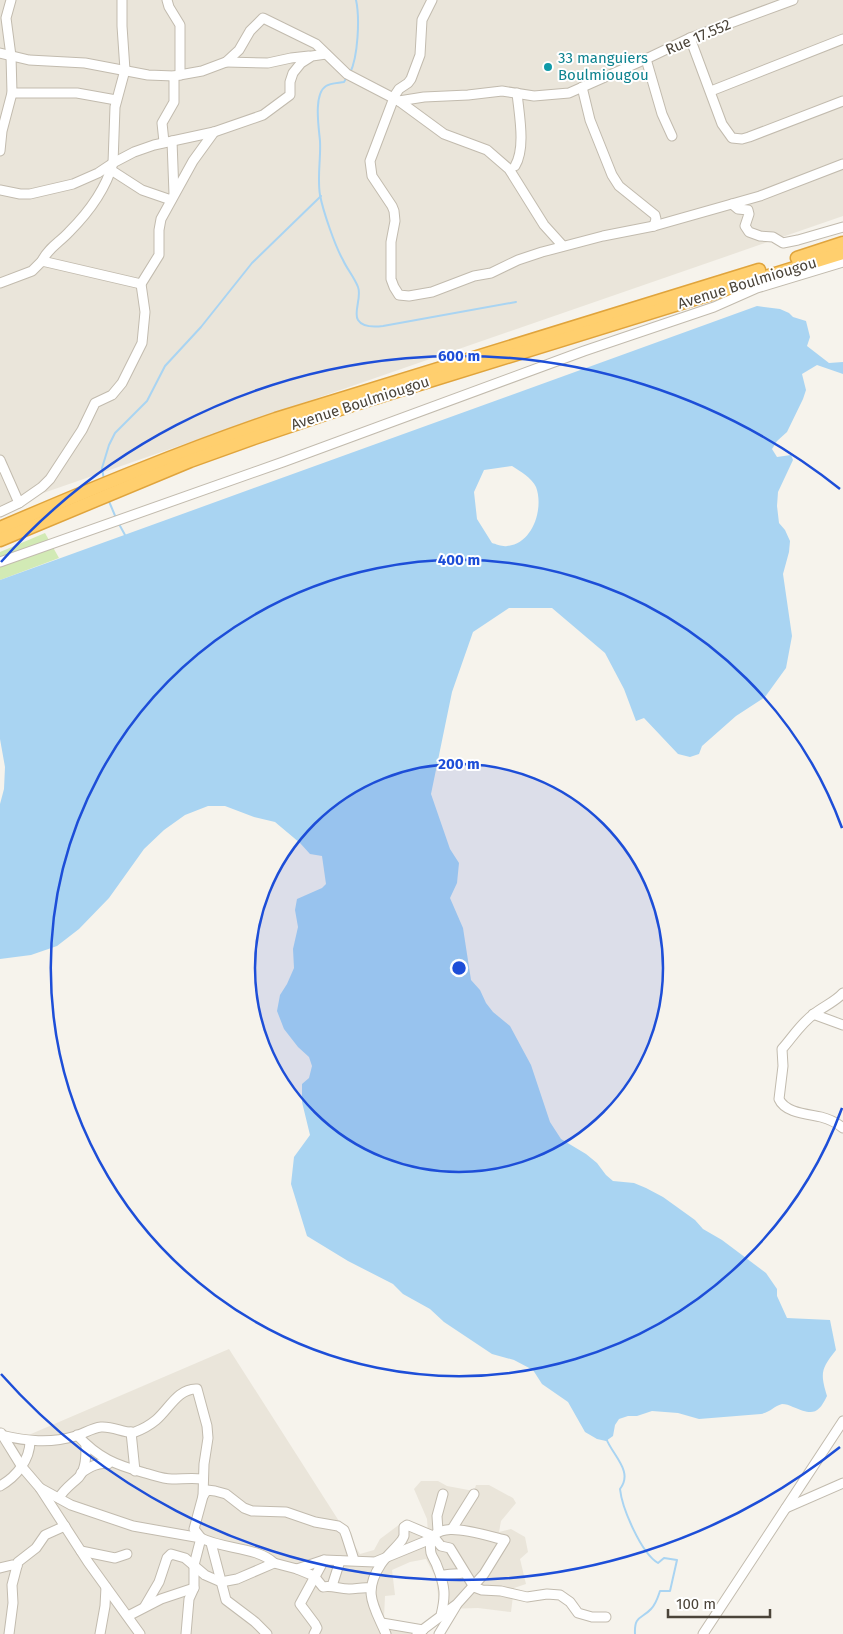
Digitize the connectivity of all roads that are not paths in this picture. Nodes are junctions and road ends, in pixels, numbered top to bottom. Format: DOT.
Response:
graph roads {
  1 [pos="11,0"];
  2 [pos="122,0"];
  3 [pos="167,0"];
  4 [pos="432,0"];
  5 [pos="793,0"];
  6 [pos="3,19"];
  7 [pos="690,38"];
  8 [pos="843,39"];
  9 [pos="0,53"];
  10 [pos="326,54"];
  11 [pos="11,56"];
  12 [pos="312,56"];
  13 [pos="646,59"];
  14 [pos="226,62"];
  15 [pos="125,70"];
  16 [pos="177,76"];
  17 [pos="582,87"];
  18 [pos="710,91"];
  19 [pos="12,94"];
  20 [pos="518,94"];
  21 [pos="116,100"];
  22 [pos="396,100"];
  23 [pos="843,101"];
  24 [pos="214,132"];
  25 [pos="672,136"];
  26 [pos="168,142"];
  27 [pos="0,151"];
  28 [pos="843,164"];
  29 [pos="112,166"];
  30 [pos="512,170"];
  31 [pos="0,190"];
  32 [pos="172,197"];
  33 [pos="732,204"];
  34 [pos="654,226"];
  35 [pos="843,227"];
  36 [pos="843,243"];
  37 [pos="563,246"];
  38 [pos="843,253"];
  39 [pos="42,261"];
  40 [pos="843,262"];
  41 [pos="0,283"];
  42 [pos="141,284"];
  43 [pos="0,460"];
  44 [pos="127,481"];
  45 [pos="75,502"];
  46 [pos="19,504"];
  47 [pos="0,512"];
  48 [pos="0,528"];
  49 [pos="0,540"];
  50 [pos="0,562"];
  51 [pos="843,993"];
  52 [pos="813,1014"];
  53 [pos="843,1025"];
  54 [pos="843,1128"];
  55 [pos="843,1421"];
  56 [pos="132,1432"];
  57 [pos="1,1434"];
  58 [pos="77,1435"];
  59 [pos="30,1441"];
  60 [pos="86,1445"];
  61 [pos="108,1464"];
  62 [pos="22,1467"];
  63 [pos="136,1471"];
  64 [pos="81,1474"];
  65 [pos="203,1479"];
  66 [pos="843,1483"];
  67 [pos="0,1486"];
  68 [pos="40,1488"];
  69 [pos="443,1494"];
  70 [pos="474,1494"];
  71 [pos="203,1496"];
  72 [pos="59,1498"];
  73 [pos="786,1508"];
  74 [pos="65,1526"];
  75 [pos="452,1529"];
  76 [pos="434,1536"];
  77 [pos="201,1538"];
  78 [pos="401,1541"];
  79 [pos="211,1543"];
  80 [pos="412,1548"];
  81 [pos="81,1551"];
  82 [pos="127,1554"];
  83 [pos="388,1557"];
  84 [pos="324,1560"];
  85 [pos="340,1561"];
  86 [pos="358,1561"];
  87 [pos="274,1564"];
  88 [pos="194,1565"];
  89 [pos="17,1566"];
  90 [pos="0,1568"];
  91 [pos="297,1569"];
  92 [pos="464,1573"];
  93 [pos="314,1576"];
  94 [pos="441,1576"];
  95 [pos="374,1578"];
  96 [pos="222,1582"];
  97 [pos="328,1586"];
  98 [pos="474,1586"];
  99 [pos="106,1587"];
  100 [pos="194,1588"];
  101 [pos="370,1588"];
  102 [pos="307,1590"];
  103 [pos="457,1604"];
  104 [pos="145,1606"];
  105 [pos="441,1615"];
  106 [pos="128,1616"];
  107 [pos="606,1617"];
  108 [pos="382,1623"];
  109 [pos="420,1632"];
  110 [pos="316,1633"];
  111 [pos="9,1634"];
  112 [pos="100,1634"];
  113 [pos="140,1634"];
  114 [pos="186,1634"];
  115 [pos="267,1634"];
  116 [pos="386,1634"];
  117 [pos="439,1634"];
  118 [pos="703,1634"];
  1 -- 6 [label="street"];
  2 -- 15 [label="street"];
  3 -- 16 [label="street"];
  4 -- 22 [label="street"];
  5 -- 7 [label="street, Rue 17.552"];
  6 -- 11 [label="street"];
  7 -- 13 [label="street, Rue 17.552"];
  7 -- 18 [label="street"];
  8 -- 18 [label="street"];
  9 -- 11 [label="street"];
  10 -- 12 [label="street"];
  10 -- 14 [label="street"];
  10 -- 22 [label="street"];
  11 -- 15 [label="street"];
  11 -- 19 [label="street"];
  12 -- 14 [label="street"];
  12 -- 24 [label="street"];
  13 -- 17 [label="street, Rue 17.552"];
  13 -- 25 [label="street"];
  14 -- 16 [label="street"];
  15 -- 16 [label="street"];
  15 -- 21 [label="street"];
  16 -- 26 [label="street"];
  17 -- 20 [label="street, Rue 17.552"];
  17 -- 34 [label="street"];
  18 -- 23 [label="street"];
  19 -- 21 [label="street"];
  19 -- 27 [label="street"];
  20 -- 22 [label="street, Rue 17.552"];
  20 -- 30 [label="street"];
  21 -- 29 [label="street"];
  22 -- 30 [label="street"];
  22 -- 37 [label="street"];
  24 -- 26 [label="street"];
  24 -- 32 [label="street"];
  26 -- 29 [label="street"];
  26 -- 32 [label="street"];
  28 -- 33 [label="street"];
  29 -- 31 [label="street"];
  29 -- 32 [label="street"];
  29 -- 39 [label="street"];
  30 -- 37 [label="street"];
  32 -- 42 [label="street"];
  33 -- 34 [label="street"];
  33 -- 35 [label="street"];
  34 -- 37 [label="street"];
  36 -- 44 [label="highway, Avenue Boulmiougou"];
  38 -- 44 [label="highway, Avenue Boulmiougou"];
  39 -- 41 [label="street"];
  39 -- 42 [label="street"];
  40 -- 50 [label="street"];
  42 -- 46 [label="street"];
  43 -- 46 [label="street"];
  44 -- 45 [label="highway, Avenue Boulmiougou"];
  45 -- 48 [label="highway, Avenue Boulmiougou"];
  45 -- 49 [label="highway, Avenue Boulmiougou"];
  46 -- 47 [label="street"];
  51 -- 52 [label="street"];
  52 -- 53 [label="street"];
  52 -- 54 [label="street"];
  55 -- 73 [label="street"];
  56 -- 58 [label="street"];
  56 -- 63 [label="street"];
  56 -- 65 [label="street"];
  57 -- 59 [label="street"];
  57 -- 62 [label="street"];
  58 -- 59 [label="street"];
  58 -- 60 [label="street"];
  59 -- 62 [label="street"];
  60 -- 63 [label="street"];
  60 -- 64 [label="street"];
  61 -- 64 [label="street"];
  62 -- 67 [label="street"];
  62 -- 68 [label="street"];
  63 -- 65 [label="street"];
  64 -- 72 [label="street"];
  65 -- 71 [label="street"];
  66 -- 73 [label="street"];
  68 -- 72 [label="street"];
  68 -- 74 [label="street"];
  69 -- 76 [label="street"];
  70 -- 75 [label="street"];
  71 -- 77 [label="street"];
  71 -- 86 [label="street"];
  72 -- 77 [label="street"];
  73 -- 118 [label="street"];
  74 -- 81 [label="street"];
  74 -- 89 [label="street"];
  75 -- 76 [label="street"];
  75 -- 98 [label="street"];
  76 -- 78 [label="street"];
  76 -- 80 [label="street"];
  76 -- 92 [label="street"];
  76 -- 94 [label="street"];
  77 -- 79 [label="street"];
  77 -- 88 [label="street"];
  78 -- 80 [label="street"];
  78 -- 83 [label="street"];
  79 -- 87 [label="street"];
  79 -- 96 [label="street"];
  80 -- 83 [label="street"];
  81 -- 82 [label="street"];
  81 -- 99 [label="street"];
  83 -- 86 [label="street"];
  83 -- 95 [label="street"];
  84 -- 85 [label="street"];
  84 -- 91 [label="street"];
  84 -- 93 [label="street"];
  85 -- 86 [label="street"];
  85 -- 97 [label="street"];
  86 -- 95 [label="street"];
  87 -- 91 [label="street"];
  87 -- 96 [label="street"];
  88 -- 96 [label="street"];
  88 -- 100 [label="street"];
  88 -- 104 [label="street"];
  89 -- 90 [label="street"];
  89 -- 111 [label="street"];
  91 -- 93 [label="street"];
  92 -- 94 [label="street"];
  92 -- 98 [label="street"];
  93 -- 97 [label="street"];
  93 -- 102 [label="street"];
  94 -- 105 [label="street"];
  95 -- 101 [label="street"];
  96 -- 115 [label="street"];
  97 -- 101 [label="street"];
  97 -- 102 [label="street"];
  98 -- 103 [label="street"];
  98 -- 107 [label="street"];
  99 -- 106 [label="street"];
  99 -- 112 [label="street"];
  100 -- 104 [label="street"];
  100 -- 114 [label="street"];
  101 -- 108 [label="street"];
  102 -- 110 [label="street"];
  103 -- 105 [label="street"];
  103 -- 117 [label="street"];
  104 -- 106 [label="street"];
  105 -- 109 [label="street"];
  106 -- 113 [label="street"];
  108 -- 109 [label="street"];
  108 -- 116 [label="street"];
}
